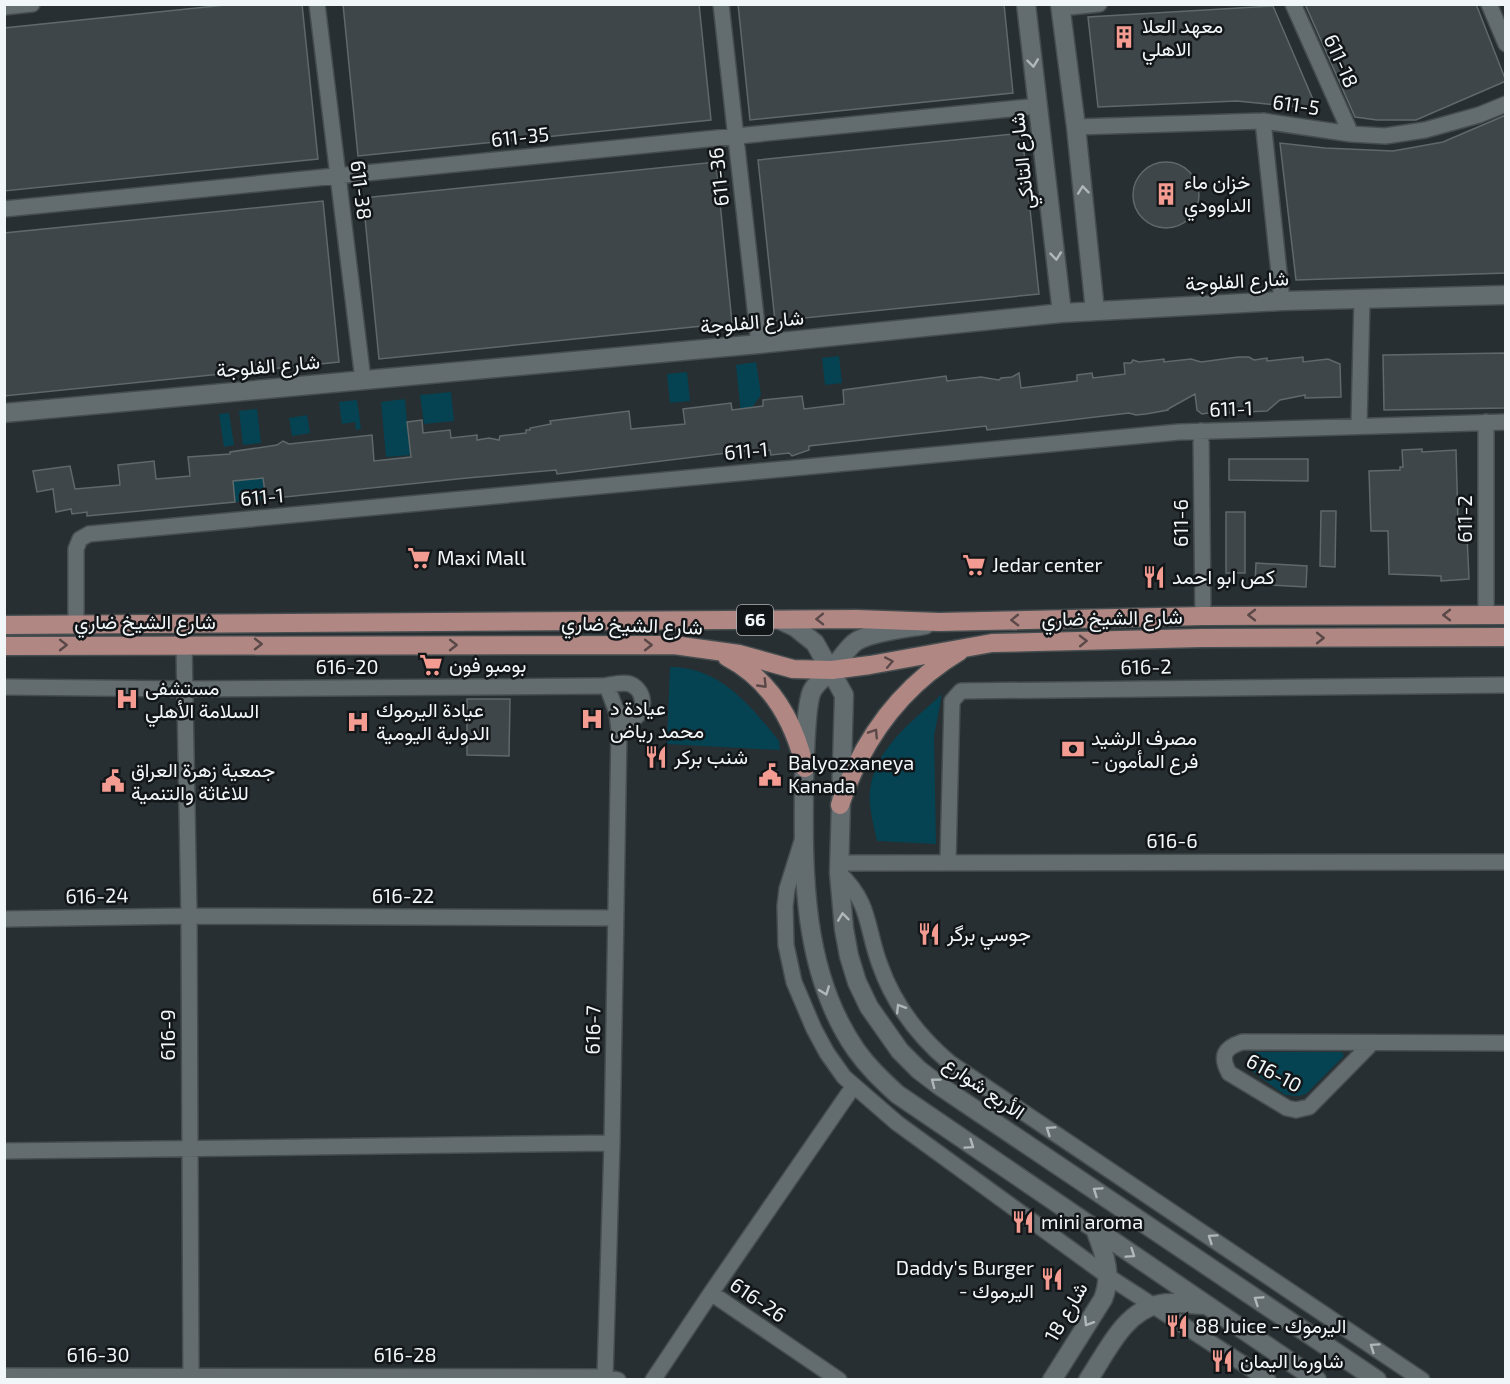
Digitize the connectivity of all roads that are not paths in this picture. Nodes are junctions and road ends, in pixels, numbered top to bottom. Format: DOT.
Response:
graph roads {
  1 [pos="32,4"];
  2 [pos="317,4"];
  3 [pos="721,4"];
  4 [pos="1026,4"];
  5 [pos="1099,4"];
  6 [pos="1293,4"];
  7 [pos="1489,4"];
  8 [pos="1061,6"];
  9 [pos="4,7"];
  10 [pos="1506,44"];
  11 [pos="1506,104"];
  12 [pos="1039,106"];
  13 [pos="1263,121"];
  14 [pos="1076,127"];
  15 [pos="1351,134"];
  16 [pos="736,137"];
  17 [pos="338,176"];
  18 [pos="4,209"];
  19 [pos="1506,295"];
  20 [pos="1362,299"];
  21 [pos="1282,301"];
  22 [pos="1095,310"];
  23 [pos="1062,313"];
  24 [pos="759,344"];
  25 [pos="363,380"];
  26 [pos="4,413"];
  27 [pos="1486,422"];
  28 [pos="1506,422"];
  29 [pos="1359,425"];
  30 [pos="1201,431"];
  31 [pos="1203,615"];
  32 [pos="1486,615"];
  33 [pos="1506,615"];
  34 [pos="780,620"];
  35 [pos="939,622"];
  36 [pos="4,625"];
  37 [pos="76,625"];
  38 [pos="1506,637"];
  39 [pos="184,644"];
  40 [pos="4,646"];
  41 [pos="969,646"];
  42 [pos="715,650"];
  43 [pos="832,670"];
  44 [pos="1506,685"];
  45 [pos="607,686"];
  46 [pos="4,687"];
  47 [pos="186,689"];
  48 [pos="619,723"];
  49 [pos="805,768"];
  50 [pos="840,805"];
  51 [pos="804,838"];
  52 [pos="948,861"];
  53 [pos="1506,862"];
  54 [pos="839,868"];
  55 [pos="189,916"];
  56 [pos="616,918"];
  57 [pos="4,919"];
  58 [pos="1372,1042"];
  59 [pos="1506,1043"];
  60 [pos="853,1087"];
  61 [pos="612,1143"];
  62 [pos="190,1148"];
  63 [pos="4,1151"];
  64 [pos="1095,1229"];
  65 [pos="1109,1277"];
  66 [pos="711,1293"];
  67 [pos="1207,1305"];
  68 [pos="1153,1306"];
  69 [pos="4,1376"];
  70 [pos="191,1378"];
  71 [pos="612,1378"];
  72 [pos="653,1380"];
  73 [pos="839,1380"];
  74 [pos="1052,1380"];
  75 [pos="1088,1380"];
  76 [pos="1268,1380"];
  77 [pos="1317,1380"];
  78 [pos="1377,1380"];
  79 [pos="1422,1380"];
  1 -- 9 [label="street"];
  2 -- 17 [label="street, 611-38"];
  3 -- 16 [label="street, 611-36"];
  4 -- 12 [label="street, شارع التانكي, one-way"];
  5 -- 8 [label="street"];
  6 -- 15 [label="street, 611-18"];
  7 -- 10 [label="street"];
  8 -- 14 [label="street"];
  11 -- 15 [label="street, 611-5"];
  12 -- 16 [label="street, 611-35"];
  12 -- 23 [label="street, شارع التانكي, one-way"];
  13 -- 14 [label="street, 611-5"];
  13 -- 15 [label="street, 611-5"];
  13 -- 21 [label="street"];
  22 -- 14 [label="street, one-way"];
  16 -- 17 [label="street, 611-35"];
  16 -- 24 [label="street, 611-36"];
  17 -- 18 [label="street, 611-35"];
  17 -- 25 [label="street, 611-38"];
  19 -- 20 [label="street, شارع الفلوجة"];
  20 -- 21 [label="street, شارع الفلوجة"];
  20 -- 29 [label="street"];
  21 -- 22 [label="street, شارع الفلوجة"];
  22 -- 23 [label="street, شارع الفلوجة"];
  23 -- 24 [label="street, شارع الفلوجة"];
  24 -- 25 [label="street, شارع الفلوجة"];
  25 -- 26 [label="street, شارع الفلوجة"];
  27 -- 28 [label="street, 611-1"];
  27 -- 29 [label="street, 611-1"];
  27 -- 32 [label="street, 611-2"];
  29 -- 30 [label="street, 611-1"];
  30 -- 31 [label="street, 611-6"];
  30 -- 37 [label="street, 611-1"];
  32 -- 31 [label="main road, شارع الشيخ ضاري / 66, one-way"];
  31 -- 35 [label="main road, شارع الشيخ ضاري / 66, one-way"];
  32 -- 33 [label="main road, شارع الشيخ ضاري / 66"];
  35 -- 34 [label="main road, شارع الشيخ ضاري / 66, one-way"];
  34 -- 37 [label="main road, شارع الشيخ ضاري / 66"];
  34 -- 43 [label="street, الأربع شوارع"];
  35 -- 43 [label="street"];
  36 -- 37 [label="main road, شارع الشيخ ضاري / 66"];
  41 -- 38 [label="main road, شارع الشيخ ضاري / 66, one-way"];
  40 -- 39 [label="main road, شارع الشيخ ضاري / 66, one-way"];
  39 -- 42 [label="main road, شارع الشيخ ضاري / 66, one-way"];
  39 -- 47 [label="street, 616-9"];
  43 -- 41 [label="main road, شارع الشيخ ضاري / 66, one-way"];
  50 -- 41 [label="main road, one-way"];
  42 -- 43 [label="main road, شارع الشيخ ضاري / 66"];
  42 -- 49 [label="main road, one-way"];
  43 -- 49 [label="street"];
  43 -- 50 [label="street, الأربع شوارع"];
  44 -- 52 [label="street, 616-2"];
  45 -- 47 [label="street, 616-20"];
  45 -- 48 [label="street, 616-7"];
  45 -- 48 [label="street, 616-20"];
  46 -- 47 [label="street, 616-20"];
  47 -- 55 [label="street, 616-9"];
  48 -- 56 [label="street, 616-7"];
  49 -- 51 [label="street"];
  50 -- 54 [label="street, الأربع شوارع"];
  51 -- 60 [label="street"];
  51 -- 64 [label="street, one-way"];
  52 -- 53 [label="street, 616-6"];
  52 -- 54 [label="street, 616-6"];
  78 -- 54 [label="street, الأربع شوارع, one-way"];
  79 -- 54 [label="street, one-way"];
  55 -- 56 [label="street, 616-22"];
  55 -- 57 [label="street, 616-24"];
  55 -- 62 [label="street, 616-9"];
  56 -- 61 [label="street, 616-7"];
  58 -- 58 [label="street, 616-10"];
  58 -- 59 [label="street, 616-10"];
  60 -- 65 [label="street"];
  60 -- 66 [label="street"];
  61 -- 62 [label="street"];
  61 -- 71 [label="street, 616-7"];
  62 -- 63 [label="street"];
  62 -- 70 [label="street, 616-9"];
  64 -- 65 [label="street, شارع 18"];
  64 -- 67 [label="street, one-way"];
  65 -- 68 [label="street"];
  65 -- 74 [label="street, شارع 18, one-way"];
  66 -- 72 [label="street, 616-26"];
  66 -- 73 [label="street, 616-26"];
  67 -- 68 [label="street"];
  67 -- 77 [label="street"];
  68 -- 75 [label="street"];
  68 -- 76 [label="street"];
  69 -- 70 [label="street, 616-30"];
  70 -- 71 [label="street, 616-28"];
}
